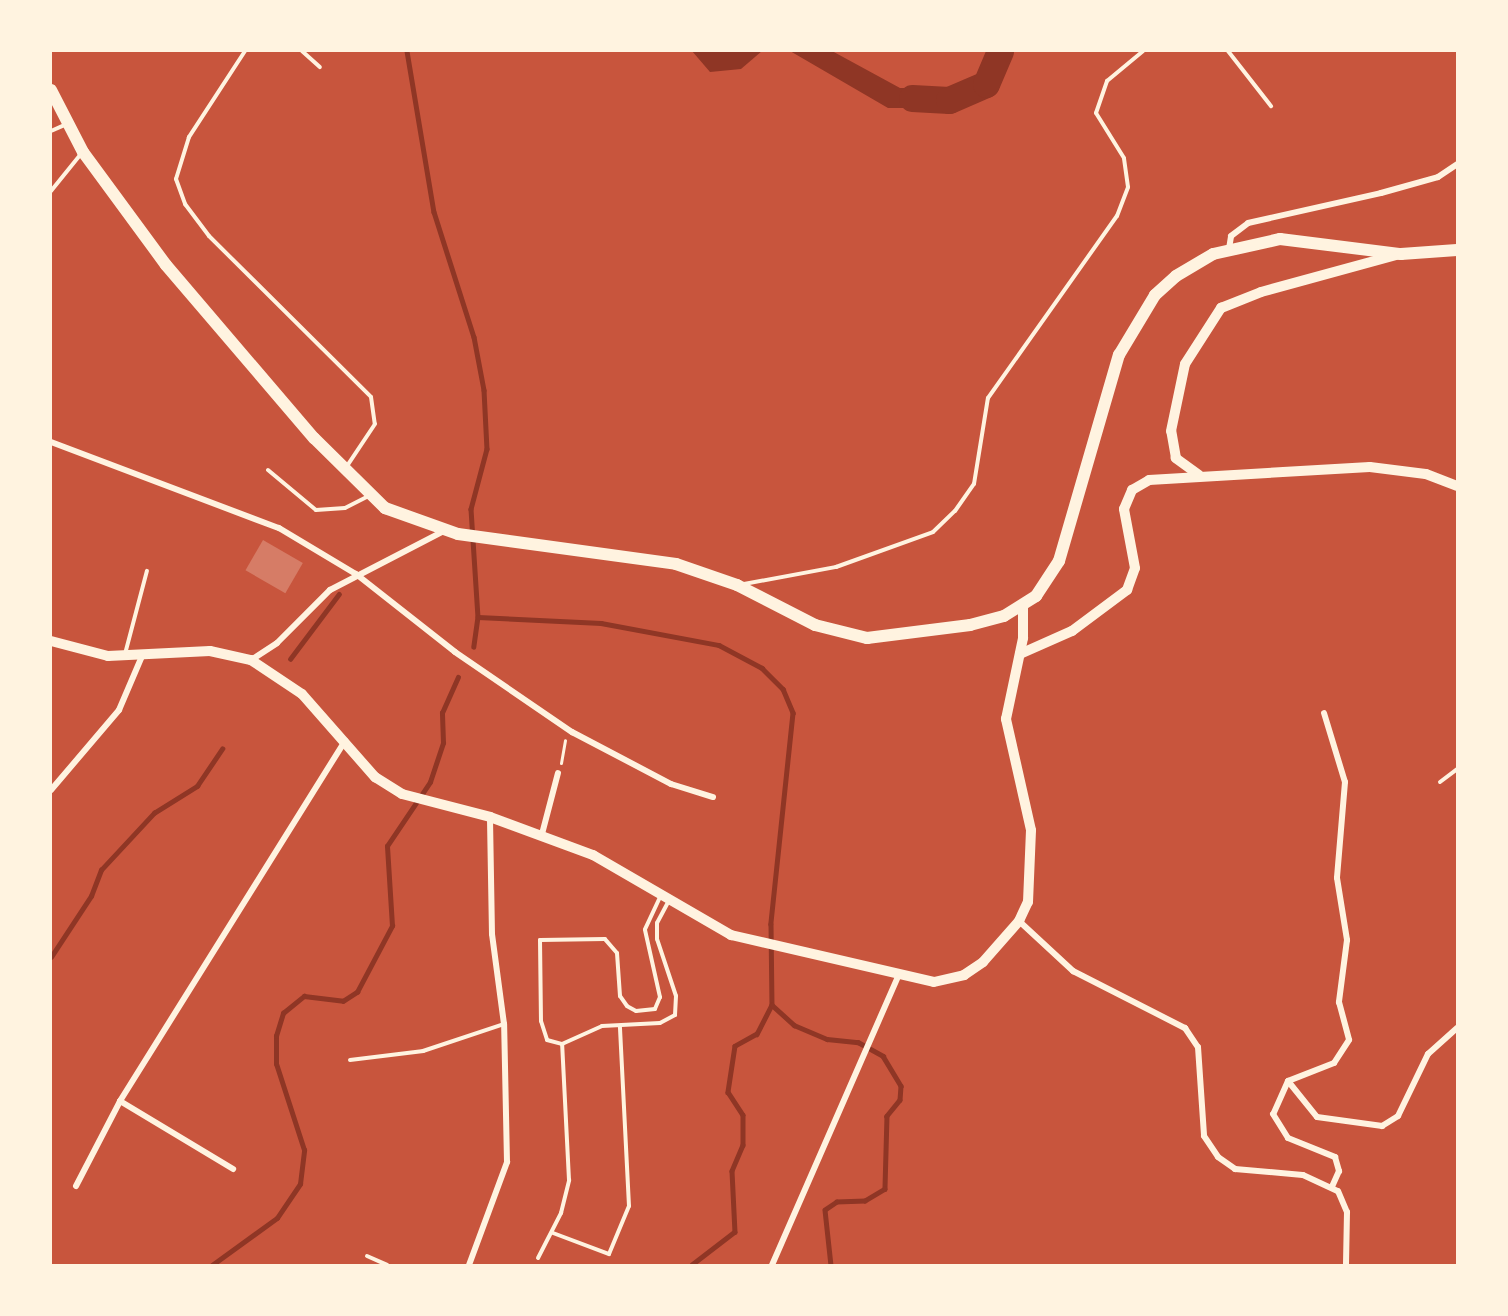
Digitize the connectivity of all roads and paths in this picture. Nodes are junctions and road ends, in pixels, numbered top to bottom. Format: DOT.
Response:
graph roads {
  1 [pos="245,51"];
  2 [pos="302,51"];
  3 [pos="1143,51"];
  4 [pos="1228,51"];
  5 [pos="320,67"];
  6 [pos="51,90"];
  7 [pos="1271,106"];
  8 [pos="67,124"];
  9 [pos="51,131"];
  10 [pos="83,152"];
  11 [pos="1457,164"];
  12 [pos="51,191"];
  13 [pos="1229,249"];
  14 [pos="1457,250"];
  15 [pos="1401,254"];
  16 [pos="51,442"];
  17 [pos="268,470"];
  18 [pos="344,470"];
  19 [pos="1200,475"];
  20 [pos="1457,486"];
  21 [pos="369,496"];
  22 [pos="444,531"];
  23 [pos="147,570"];
  24 [pos="356,574"];
  25 [pos="737,585"];
  26 [pos="1023,606"];
  27 [pos="51,641"];
  28 [pos="1020,654"];
  29 [pos="124,656"];
  30 [pos="142,656"];
  31 [pos="251,660"];
  32 [pos="1324,713"];
  33 [pos="554,720"];
  34 [pos="345,741"];
  35 [pos="1457,769"];
  36 [pos="558,772"];
  37 [pos="1440,782"];
  38 [pos="51,790"];
  39 [pos="713,797"];
  40 [pos="490,817"];
  41 [pos="542,834"];
  42 [pos="666,897"];
  43 [pos="1019,921"];
  44 [pos="898,976"];
  45 [pos="504,1024"];
  46 [pos="620,1026"];
  47 [pos="1457,1028"];
  48 [pos="562,1044"];
  49 [pos="350,1060"];
  50 [pos="1288,1081"];
  51 [pos="120,1101"];
  52 [pos="233,1169"];
  53 [pos="76,1186"];
  54 [pos="1332,1186"];
  55 [pos="553,1233"];
  56 [pos="367,1256"];
  57 [pos="538,1258"];
  58 [pos="387,1265"];
  59 [pos="469,1265"];
  60 [pos="772,1265"];
  61 [pos="1346,1265"];
  1 -- 18 [label="lane"];
  2 -- 5 [label="lane"];
  3 -- 25 [label="lane"];
  4 -- 7 [label="lane"];
  6 -- 8 [label="main road"];
  8 -- 9 [label="lane"];
  8 -- 10 [label="main road"];
  10 -- 12 [label="lane"];
  10 -- 18 [label="main road"];
  11 -- 13 [label="street"];
  13 -- 15 [label="main road"];
  13 -- 26 [label="main road"];
  14 -- 15 [label="main road"];
  15 -- 19 [label="street"];
  16 -- 24 [label="street"];
  17 -- 21 [label="lane"];
  18 -- 21 [label="main road"];
  19 -- 20 [label="street"];
  19 -- 28 [label="street"];
  21 -- 22 [label="main road"];
  22 -- 24 [label="street"];
  22 -- 25 [label="main road"];
  23 -- 29 [label="lane"];
  24 -- 31 [label="street"];
  24 -- 33 [label="street"];
  25 -- 26 [label="main road"];
  26 -- 28 [label="street"];
  27 -- 29 [label="street"];
  28 -- 43 [label="street"];
  29 -- 30 [label="street"];
  30 -- 31 [label="street"];
  30 -- 38 [label="street"];
  31 -- 34 [label="street"];
  32 -- 50 [label="street"];
  33 -- 36 [label="path"];
  33 -- 39 [label="street"];
  34 -- 40 [label="street"];
  34 -- 51 [label="street"];
  35 -- 37 [label="lane"];
  36 -- 41 [label="street"];
  40 -- 41 [label="street"];
  40 -- 45 [label="street"];
  41 -- 42 [label="street"];
  42 -- 44 [label="street"];
  42 -- 46 [label="lane"];
  42 -- 48 [label="lane"];
  43 -- 44 [label="street"];
  43 -- 54 [label="street"];
  44 -- 60 [label="street"];
  45 -- 49 [label="lane"];
  45 -- 59 [label="street"];
  46 -- 48 [label="lane"];
  46 -- 55 [label="lane"];
  47 -- 50 [label="street"];
  48 -- 55 [label="lane"];
  50 -- 54 [label="street"];
  51 -- 52 [label="street"];
  51 -- 53 [label="street"];
  54 -- 61 [label="street"];
  55 -- 57 [label="lane"];
  56 -- 58 [label="lane"];
}
